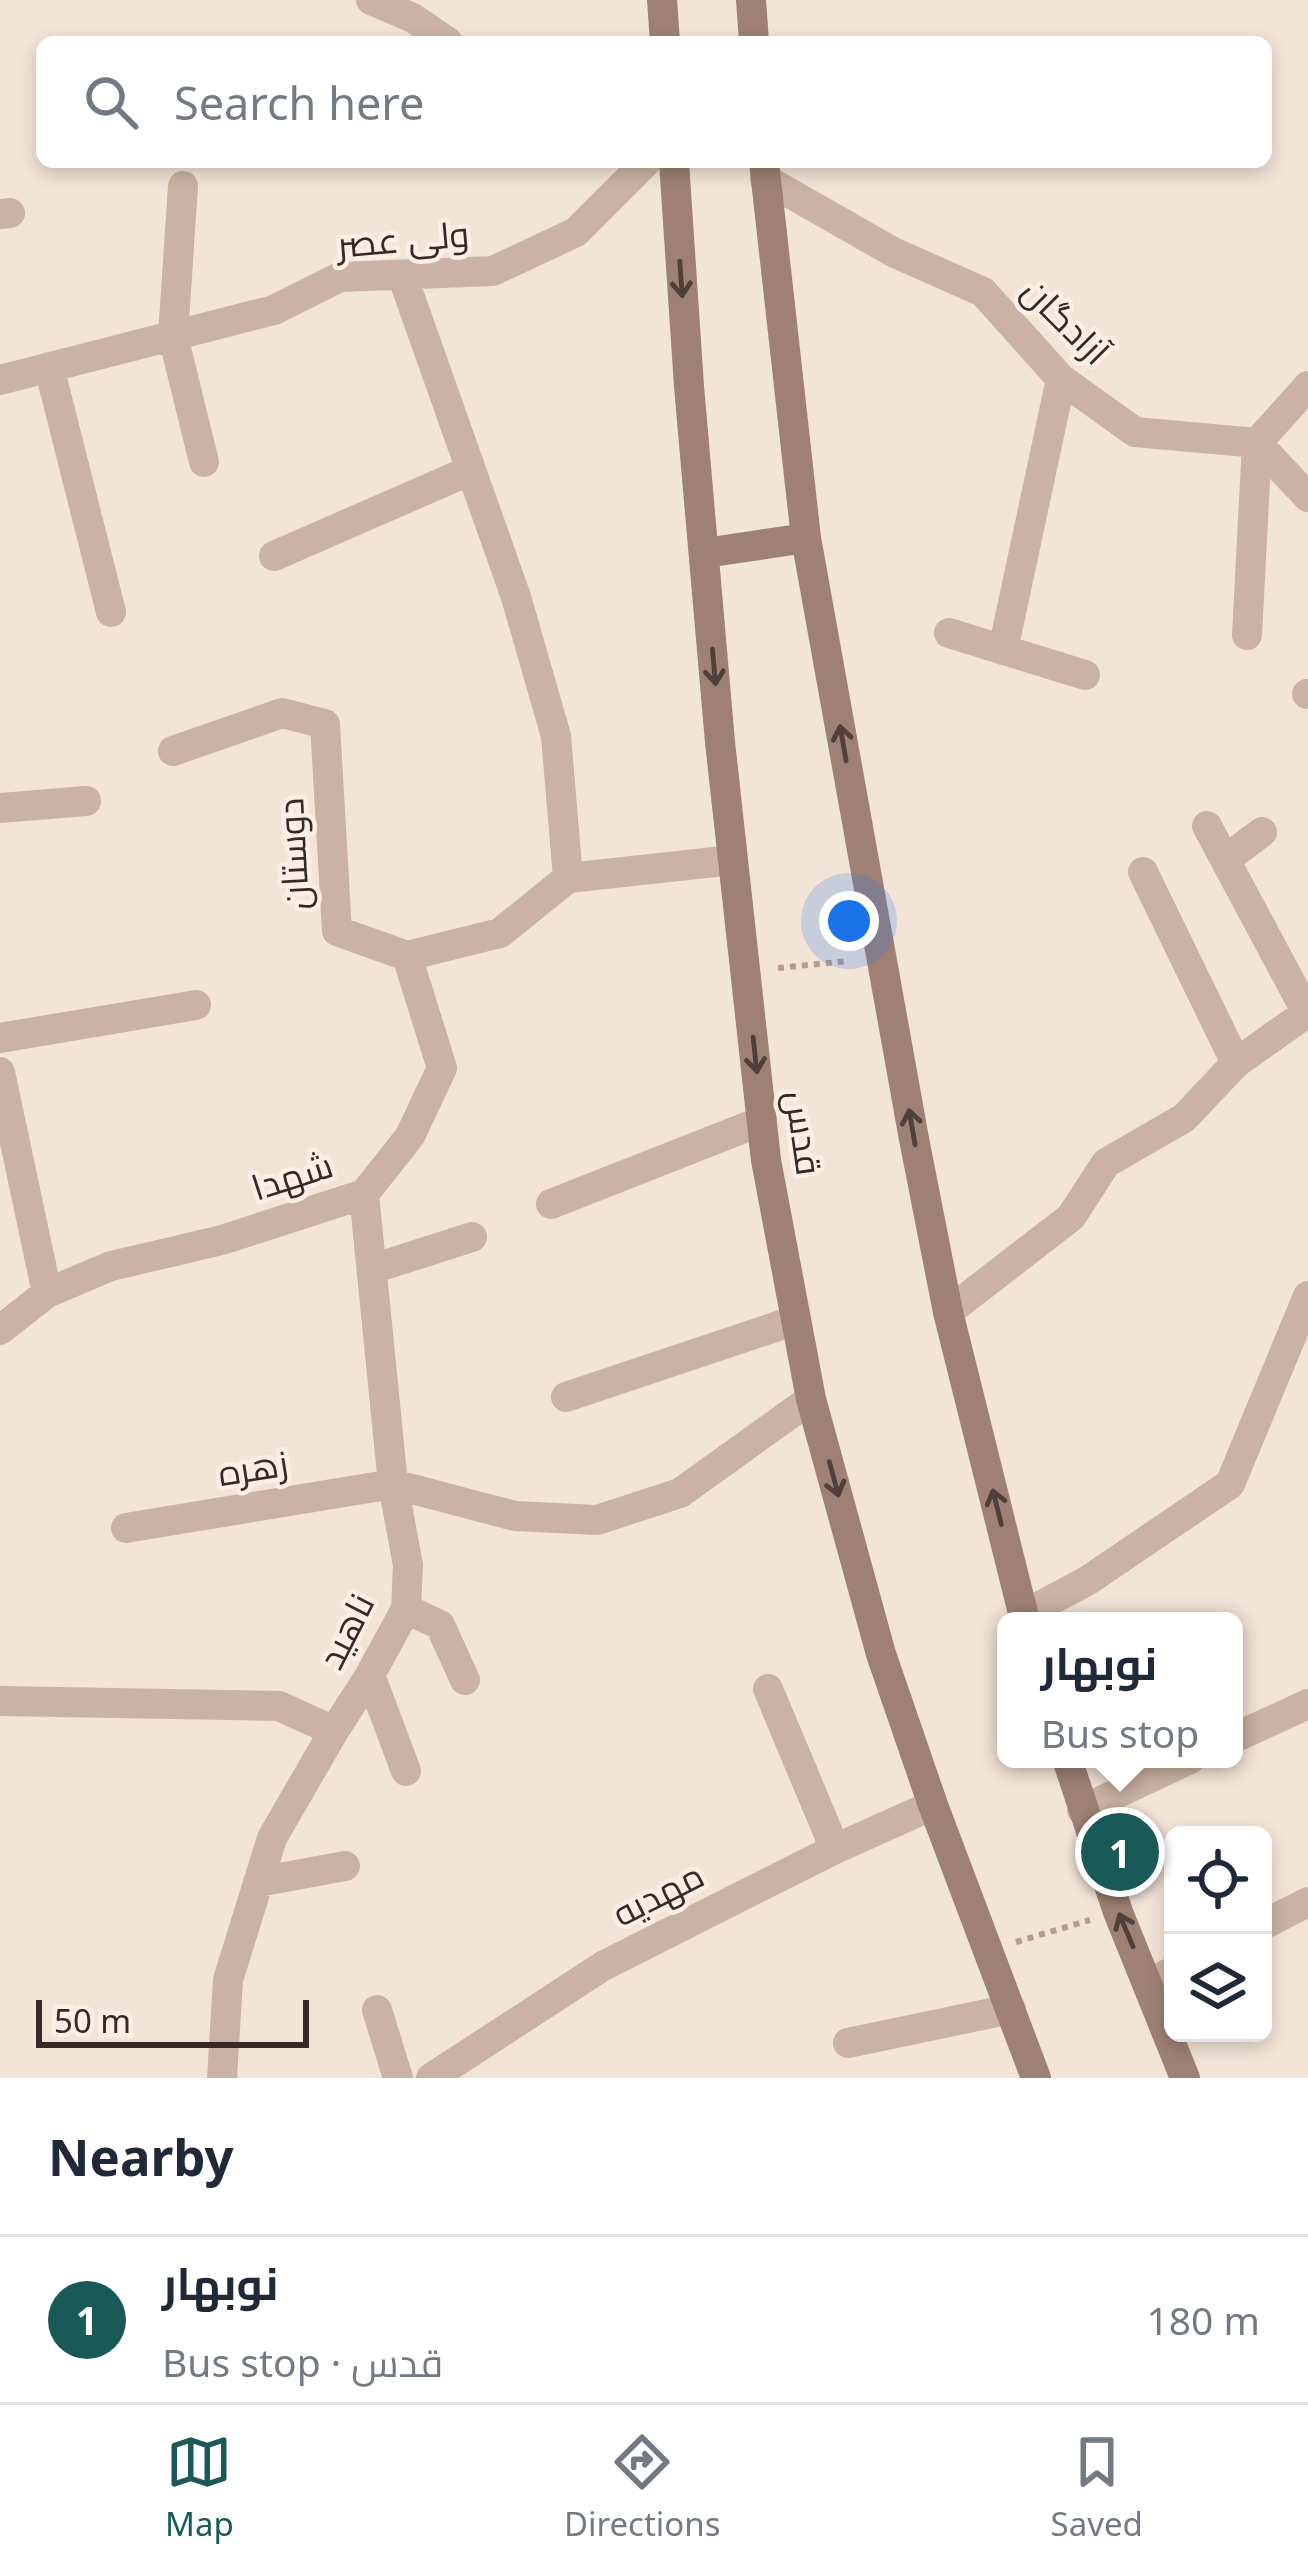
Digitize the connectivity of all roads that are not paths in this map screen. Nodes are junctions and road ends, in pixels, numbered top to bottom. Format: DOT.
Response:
graph roads {
  1 [pos="370,0"];
  2 [pos="662,0"];
  3 [pos="751,0"];
  4 [pos="440,36"];
  5 [pos="665,36"];
  6 [pos="754,36"];
  7 [pos="640,168"];
  8 [pos="674,168"];
  9 [pos="765,171"];
  10 [pos="183,186"];
  11 [pos="403,275"];
  12 [pos="173,336"];
  13 [pos="49,368"];
  14 [pos="1061,379"];
  15 [pos="0,380"];
  16 [pos="1308,386"];
  17 [pos="1258,443"];
  18 [pos="204,462"];
  19 [pos="471,470"];
  20 [pos="1308,497"];
  21 [pos="806,538"];
  22 [pos="705,553"];
  23 [pos="274,556"];
  24 [pos="111,612"];
  25 [pos="949,633"];
  26 [pos="1247,634"];
  27 [pos="1003,650"];
  28 [pos="1084,675"];
  29 [pos="173,751"];
  30 [pos="86,801"];
  31 [pos="0,808"];
  32 [pos="1207,826"];
  33 [pos="1262,832"];
  34 [pos="733,860"];
  35 [pos="1225,860"];
  36 [pos="1143,872"];
  37 [pos="568,878"];
  38 [pos="407,956"];
  39 [pos="196,1005"];
  40 [pos="1307,1013"];
  41 [pos="0,1038"];
  42 [pos="1236,1064"];
  43 [pos="0,1072"];
  44 [pos="762,1121"];
  45 [pos="364,1194"];
  46 [pos="551,1204"];
  47 [pos="472,1237"];
  48 [pos="372,1269"];
  49 [pos="47,1293"];
  50 [pos="1308,1296"];
  51 [pos="948,1312"];
  52 [pos="796,1320"];
  53 [pos="0,1330"];
  54 [pos="566,1397"];
  55 [pos="812,1399"];
  56 [pos="393,1484"];
  57 [pos="126,1528"];
  58 [pos="406,1610"];
  59 [pos="1023,1612"];
  60 [pos="1034,1612"];
  61 [pos="370,1675"];
  62 [pos="466,1680"];
  63 [pos="768,1689"];
  64 [pos="0,1701"];
  65 [pos="1308,1704"];
  66 [pos="334,1731"];
  67 [pos="1243,1734"];
  68 [pos="1070,1768"];
  69 [pos="1171,1768"];
  70 [pos="406,1771"];
  71 [pos="933,1805"];
  72 [pos="1082,1810"];
  73 [pos="835,1849"];
  74 [pos="345,1866"];
  75 [pos="258,1882"];
  76 [pos="1308,1903"];
  77 [pos="1272,1921"];
  78 [pos="1161,1977"];
  79 [pos="1011,2008"];
  80 [pos="376,2010"];
  81 [pos="848,2043"];
  82 [pos="471,2066"];
  83 [pos="222,2078"];
  84 [pos="398,2078"];
  85 [pos="431,2078"];
  86 [pos="1036,2078"];
  87 [pos="1185,2078"];
  1 -- 4 [label="street"];
  2 -- 5 [label="main road"];
  3 -- 6 [label="main road"];
  7 -- 11 [label="street, ولی عصر"];
  8 -- 22 [label="main road, قدس, one-way"];
  9 -- 14 [label="street, آزادگان"];
  9 -- 21 [label="main road"];
  10 -- 12 [label="street"];
  11 -- 12 [label="street, ولی عصر"];
  11 -- 19 [label="street"];
  12 -- 13 [label="street, ولی عصر"];
  12 -- 18 [label="street"];
  13 -- 15 [label="street, ولی عصر"];
  13 -- 24 [label="street"];
  14 -- 17 [label="street, آزادگان"];
  14 -- 27 [label="street"];
  16 -- 17 [label="street"];
  17 -- 20 [label="street"];
  17 -- 26 [label="street"];
  19 -- 23 [label="street"];
  19 -- 37 [label="street"];
  21 -- 22 [label="main road"];
  51 -- 21 [label="main road, one-way"];
  22 -- 34 [label="main road, قدس, one-way"];
  25 -- 27 [label="street"];
  27 -- 28 [label="street"];
  29 -- 38 [label="street, دوستان"];
  30 -- 31 [label="street"];
  32 -- 35 [label="street"];
  33 -- 35 [label="street"];
  34 -- 37 [label="street"];
  34 -- 44 [label="main road, قدس, one-way"];
  35 -- 40 [label="street"];
  36 -- 42 [label="street"];
  37 -- 38 [label="street"];
  38 -- 45 [label="street, شهدا"];
  39 -- 41 [label="street"];
  40 -- 42 [label="street"];
  42 -- 51 [label="street"];
  43 -- 49 [label="street"];
  44 -- 46 [label="street"];
  44 -- 52 [label="main road, قدس"];
  45 -- 48 [label="street, ناهید"];
  45 -- 49 [label="street, شهدا"];
  47 -- 48 [label="street"];
  48 -- 56 [label="street, ناهید"];
  49 -- 53 [label="street, شهدا"];
  50 -- 60 [label="street"];
  59 -- 51 [label="main road, one-way"];
  52 -- 54 [label="street"];
  52 -- 55 [label="main road, قدس"];
  55 -- 56 [label="street"];
  55 -- 71 [label="main road, قدس, one-way"];
  56 -- 57 [label="street, زهره"];
  56 -- 58 [label="street, ناهید"];
  58 -- 61 [label="street, ناهید"];
  58 -- 62 [label="street"];
  61 -- 66 [label="street, ناهید"];
  61 -- 70 [label="street"];
  63 -- 73 [label="street"];
  64 -- 66 [label="street"];
  65 -- 67 [label="street"];
  66 -- 75 [label="street, ناهید"];
  68 -- 72 [label="main road"];
  69 -- 72 [label="street"];
  71 -- 73 [label="street, مهدیه"];
  71 -- 79 [label="main road, قدس"];
  78 -- 72 [label="main road, one-way"];
  73 -- 82 [label="street, مهدیه"];
  74 -- 75 [label="street"];
  75 -- 83 [label="street, ناهید"];
  76 -- 77 [label="street"];
  78 -- 87 [label="main road"];
  79 -- 81 [label="street"];
  79 -- 86 [label="main road, قدس"];
  80 -- 84 [label="street"];
  82 -- 85 [label="street, مهدیه"];
}
